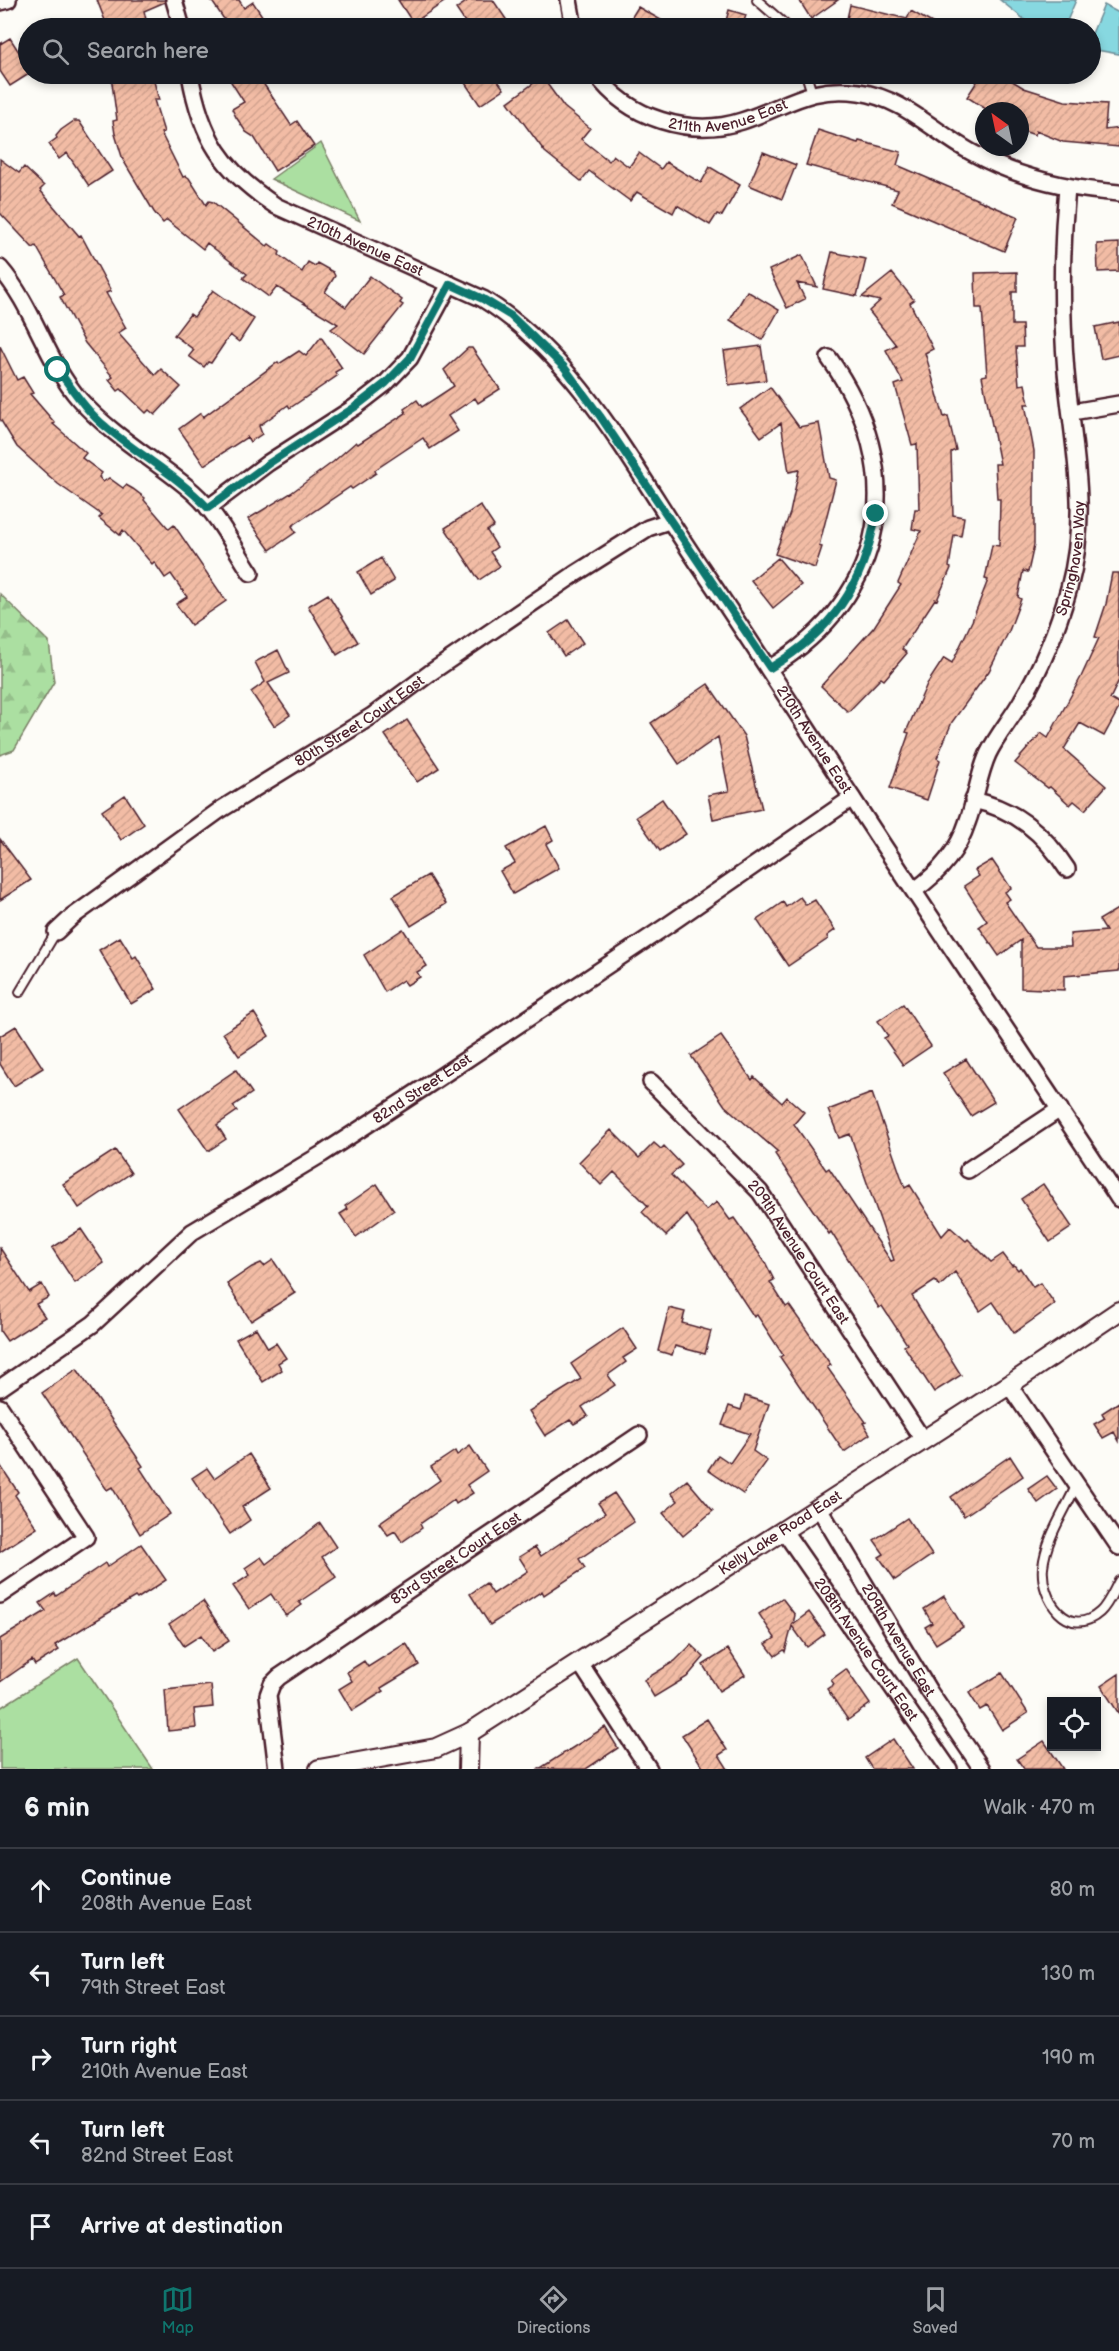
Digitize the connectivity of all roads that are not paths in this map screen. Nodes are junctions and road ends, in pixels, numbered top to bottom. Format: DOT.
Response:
graph roads {
  1 [pos="8,0"];
  2 [pos="174,0"];
  3 [pos="568,0"];
  4 [pos="757,0"];
  5 [pos="0,2"];
  6 [pos="179,18"];
  7 [pos="571,18"];
  8 [pos="778,18"];
  9 [pos="192,84"];
  10 [pos="605,84"];
  11 [pos="809,84"];
  12 [pos="812,93"];
  13 [pos="1067,187"];
  14 [pos="1119,193"];
  15 [pos="0,268"];
  16 [pos="450,284"];
  17 [pos="829,358"];
  18 [pos="1119,404"];
  19 [pos="1072,412"];
  20 [pos="208,508"];
  21 [pos="669,521"];
  22 [pos="250,573"];
  23 [pos="770,668"];
  24 [pos="852,798"];
  25 [pos="973,800"];
  26 [pos="1067,869"];
  27 [pos="915,890"];
  28 [pos="56,932"];
  29 [pos="20,992"];
  30 [pos="651,1082"];
  31 [pos="1060,1109"];
  32 [pos="968,1170"];
  33 [pos="1119,1199"];
  34 [pos="1119,1311"];
  35 [pos="1009,1385"];
  36 [pos="0,1388"];
  37 [pos="0,1407"];
  38 [pos="639,1435"];
  39 [pos="923,1440"];
  40 [pos="1077,1485"];
  41 [pos="819,1508"];
  42 [pos="784,1531"];
  43 [pos="1119,1547"];
  44 [pos="1119,1581"];
  45 [pos="0,1594"];
  46 [pos="580,1663"];
  47 [pos="469,1733"];
  48 [pos="277,1769"];
  49 [pos="319,1769"];
  50 [pos="468,1769"];
  51 [pos="649,1769"];
  52 [pos="949,1769"];
  53 [pos="982,1769"];
  1 -- 5 [label="street"];
  2 -- 6 [label="street"];
  3 -- 7 [label="street"];
  4 -- 8 [label="lane"];
  9 -- 16 [label="street, 210th Avenue East"];
  10 -- 12 [label="street, 211th Avenue East"];
  11 -- 12 [label="lane"];
  12 -- 13 [label="street, 211th Avenue East"];
  13 -- 14 [label="street, 211th Avenue East"];
  13 -- 19 [label="street, Springhaven Way"];
  15 -- 20 [label="street"];
  16 -- 20 [label="street"];
  16 -- 21 [label="street, 210th Avenue East"];
  17 -- 23 [label="street"];
  18 -- 19 [label="street"];
  19 -- 25 [label="street, Springhaven Way"];
  20 -- 22 [label="street"];
  21 -- 23 [label="street, 210th Avenue East"];
  21 -- 28 [label="street, 80th Street Court East"];
  23 -- 24 [label="street, 210th Avenue East"];
  24 -- 27 [label="street, 210th Avenue East"];
  24 -- 36 [label="street, 82nd Street East"];
  25 -- 26 [label="street"];
  25 -- 27 [label="street, Springhaven Way"];
  27 -- 31 [label="street, 210th Avenue East"];
  28 -- 29 [label="lane"];
  30 -- 39 [label="street, 209th Avenue Court East"];
  31 -- 32 [label="street"];
  31 -- 33 [label="street, 210th Avenue East"];
  34 -- 35 [label="street, Kelly Lake Road East"];
  35 -- 39 [label="street, Kelly Lake Road East"];
  35 -- 40 [label="street"];
  37 -- 45 [label="street"];
  38 -- 48 [label="street, 83rd Street Court East"];
  39 -- 41 [label="street, Kelly Lake Road East"];
  40 -- 43 [label="street"];
  40 -- 44 [label="lane"];
  41 -- 42 [label="street, Kelly Lake Road East"];
  41 -- 53 [label="street, 209th Avenue East"];
  42 -- 46 [label="street, Kelly Lake Road East"];
  42 -- 52 [label="street, 208th Avenue Court East"];
  46 -- 47 [label="street, Kelly Lake Road East"];
  46 -- 51 [label="street"];
  47 -- 49 [label="street, Kelly Lake Road East"];
  47 -- 50 [label="street"];
}
